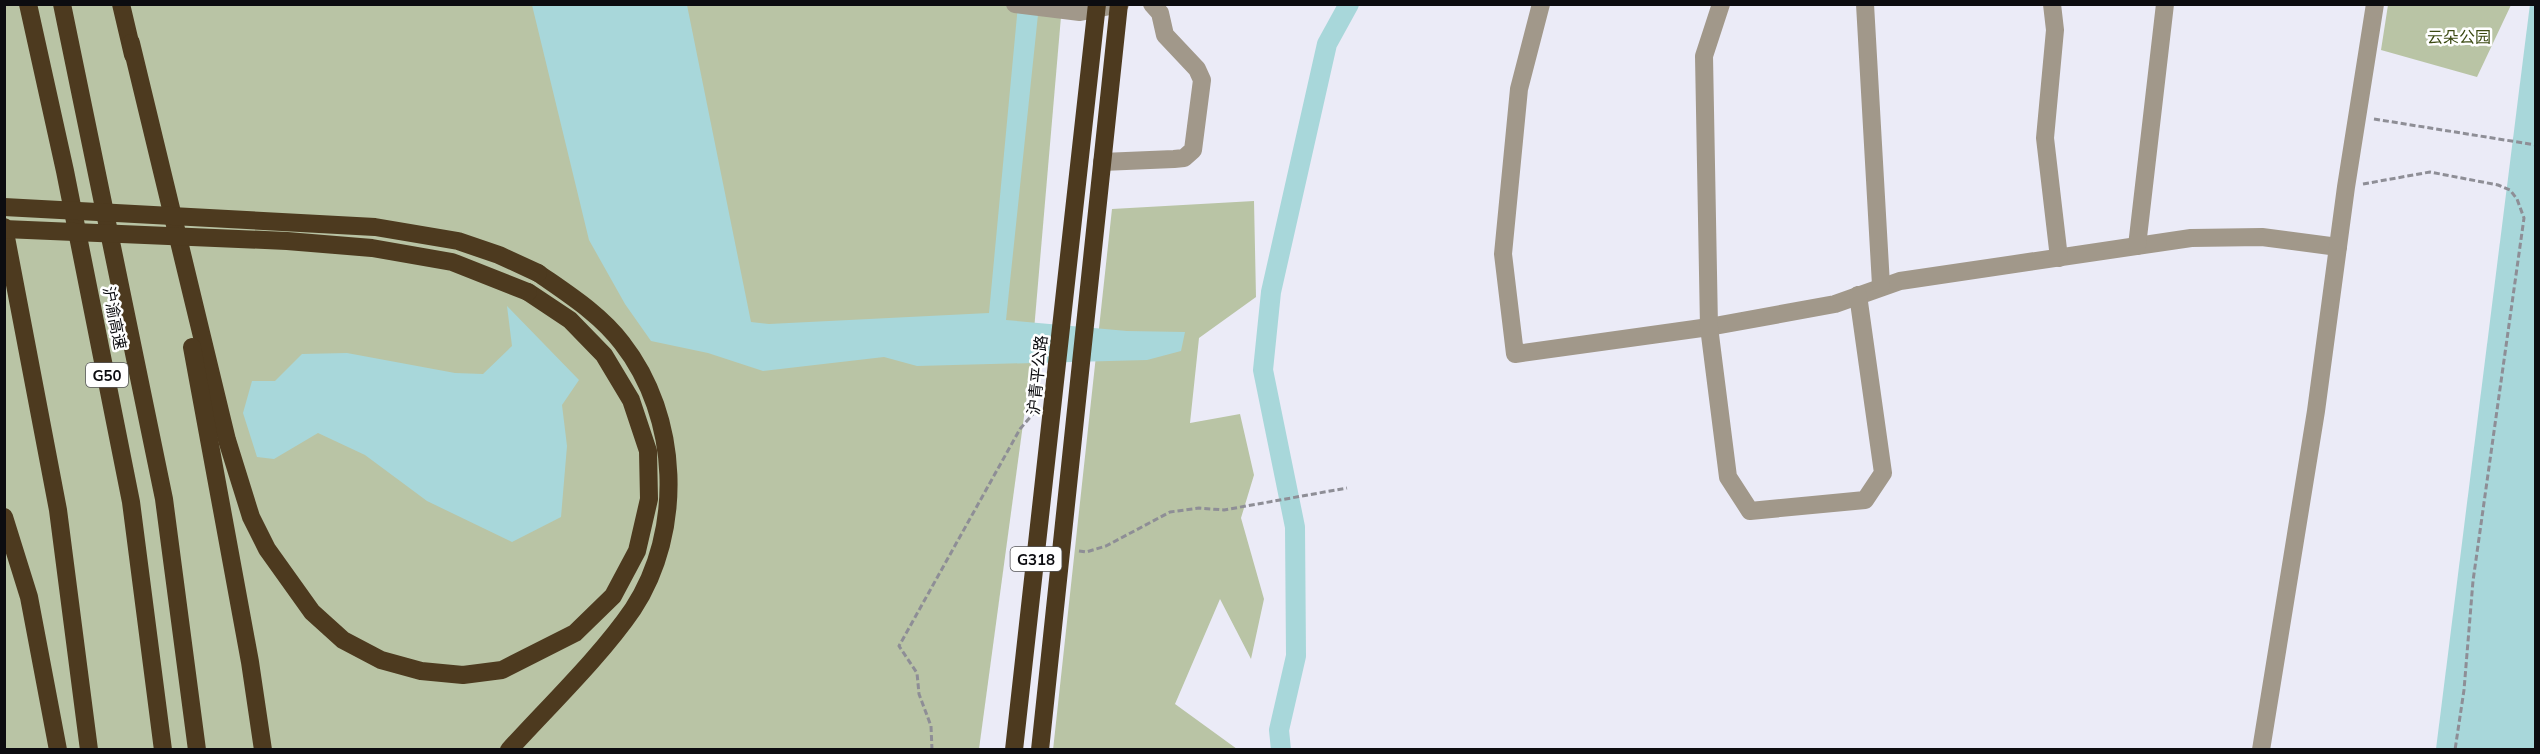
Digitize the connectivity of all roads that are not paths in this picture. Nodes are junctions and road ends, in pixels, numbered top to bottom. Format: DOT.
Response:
graph roads {
  1 [pos="28,4"];
  2 [pos="62,4"];
  3 [pos="121,4"];
  4 [pos="1016,4"];
  5 [pos="1152,4"];
  6 [pos="1541,4"];
  7 [pos="1721,4"];
  8 [pos="1864,4"];
  9 [pos="2052,4"];
  10 [pos="2165,4"];
  11 [pos="2375,4"];
  12 [pos="1120,5"];
  13 [pos="1097,7"];
  14 [pos="131,43"];
  15 [pos="1102,162"];
  16 [pos="4,207"];
  17 [pos="4,228"];
  18 [pos="2137,246"];
  19 [pos="2338,247"];
  20 [pos="2059,258"];
  21 [pos="1881,285"];
  22 [pos="1858,295"];
  23 [pos="1709,327"];
  24 [pos="4,517"];
  25 [pos="58,750"];
  26 [pos="88,750"];
  27 [pos="163,750"];
  28 [pos="197,750"];
  29 [pos="263,750"];
  30 [pos="509,750"];
  31 [pos="1014,750"];
  32 [pos="1040,750"];
  33 [pos="2261,750"];
  1 -- 27 [label="highway, 沪渝高速 / G50"];
  2 -- 28 [label="highway, 沪渝高速 / G50"];
  3 -- 14 [label="highway"];
  4 -- 13 [label="street"];
  5 -- 15 [label="street"];
  6 -- 23 [label="street"];
  7 -- 23 [label="street"];
  8 -- 21 [label="street"];
  9 -- 20 [label="street"];
  10 -- 18 [label="street"];
  11 -- 19 [label="street"];
  12 -- 13 [label="street"];
  12 -- 15 [label="highway, G318"];
  13 -- 31 [label="highway, 沪青平公路 / G318"];
  14 -- 17 [label="highway, bridge"];
  14 -- 29 [label="highway"];
  15 -- 32 [label="highway, G318"];
  16 -- 30 [label="highway, bridge"];
  17 -- 26 [label="highway"];
  18 -- 19 [label="street"];
  18 -- 20 [label="street"];
  19 -- 33 [label="street"];
  20 -- 21 [label="street"];
  21 -- 22 [label="street"];
  22 -- 23 [label="street"];
  22 -- 23 [label="street"];
  24 -- 25 [label="highway"];
}
